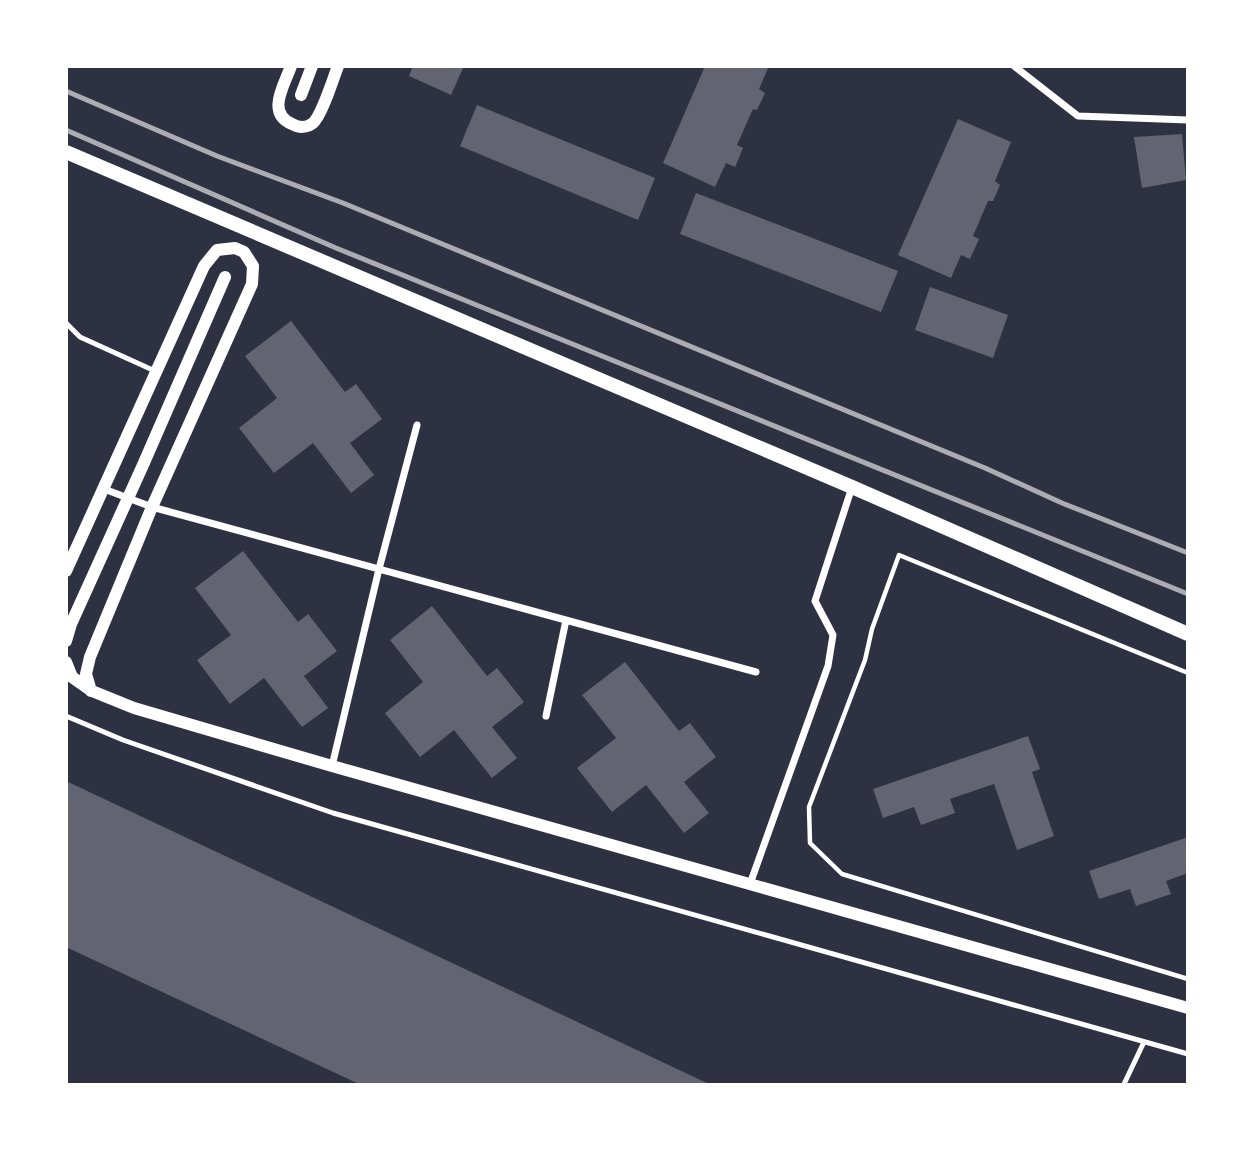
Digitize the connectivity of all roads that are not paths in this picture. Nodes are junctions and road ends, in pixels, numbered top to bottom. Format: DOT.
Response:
graph roads {
  1 [pos="291,66"];
  2 [pos="312,66"];
  3 [pos="338,66"];
  4 [pos="1014,66"];
  5 [pos="301,95"];
  6 [pos="1188,120"];
  7 [pos="66,152"];
  8 [pos="243,228"];
  9 [pos="235,248"];
  10 [pos="225,277"];
  11 [pos="66,323"];
  12 [pos="157,371"];
  13 [pos="417,425"];
  14 [pos="852,487"];
  15 [pos="104,489"];
  16 [pos="128,498"];
  17 [pos="152,507"];
  18 [pos="379,569"];
  19 [pos="66,571"];
  20 [pos="566,620"];
  21 [pos="1188,634"];
  22 [pos="66,641"];
  23 [pos="66,662"];
  24 [pos="756,672"];
  25 [pos="66,676"];
  26 [pos="92,691"];
  27 [pos="66,716"];
  28 [pos="546,716"];
  29 [pos="332,766"];
  30 [pos="750,884"];
  31 [pos="1188,1008"];
  32 [pos="1144,1042"];
  33 [pos="1188,1054"];
  34 [pos="1124,1084"];
  1 -- 3 [label="street"];
  2 -- 5 [label="street"];
  4 -- 6 [label="street"];
  7 -- 8 [label="main road"];
  8 -- 9 [label="street"];
  8 -- 14 [label="main road"];
  9 -- 12 [label="street"];
  9 -- 17 [label="street"];
  10 -- 16 [label="street"];
  11 -- 12 [label="lane"];
  12 -- 15 [label="street"];
  13 -- 18 [label="street"];
  14 -- 21 [label="main road"];
  14 -- 30 [label="street"];
  15 -- 16 [label="street"];
  15 -- 19 [label="street"];
  16 -- 17 [label="street"];
  16 -- 22 [label="street"];
  17 -- 18 [label="street"];
  17 -- 26 [label="street"];
  18 -- 20 [label="street"];
  18 -- 29 [label="street"];
  20 -- 24 [label="street"];
  20 -- 28 [label="street"];
  23 -- 26 [label="street"];
  25 -- 26 [label="street"];
  26 -- 29 [label="street"];
  27 -- 32 [label="lane"];
  29 -- 30 [label="street"];
  30 -- 31 [label="street"];
  32 -- 33 [label="lane"];
  32 -- 34 [label="lane"];
}
